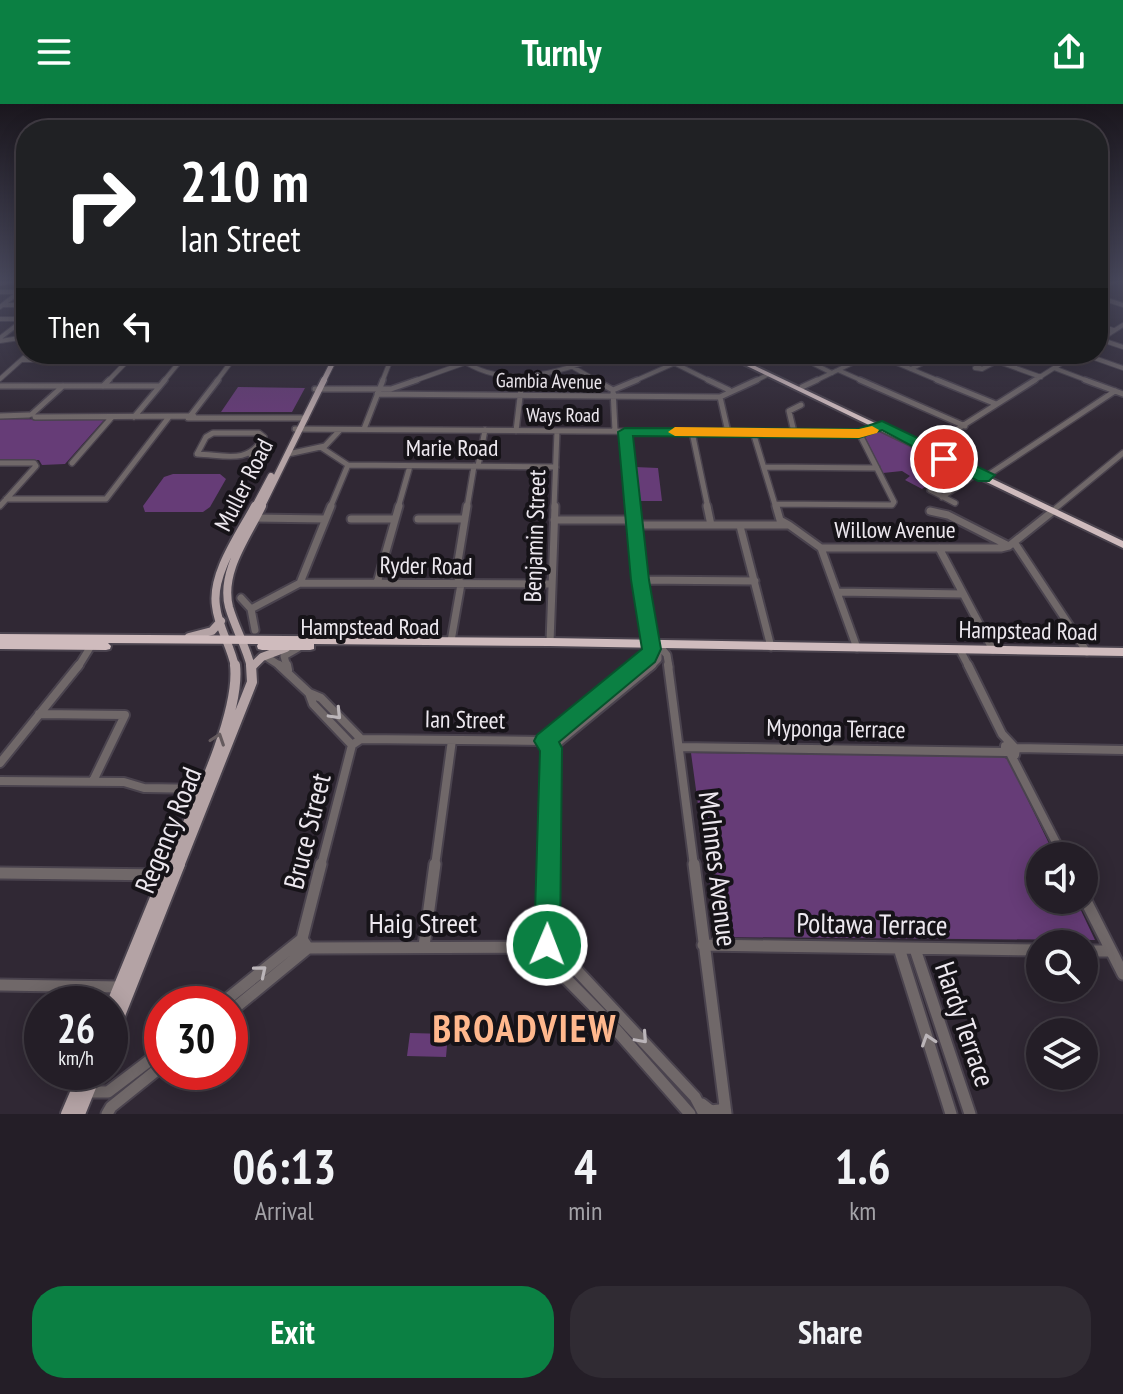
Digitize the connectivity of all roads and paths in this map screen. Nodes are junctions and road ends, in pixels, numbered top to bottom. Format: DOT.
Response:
graph roads {
  1 [pos="1119,327"];
  2 [pos="1108,328"];
  3 [pos="1113,330"];
  4 [pos="1108,334"];
  5 [pos="17,364"];
  6 [pos="124,364"];
  7 [pos="178,364"];
  8 [pos="230,364"];
  9 [pos="330,364"];
  10 [pos="389,364"];
  11 [pos="461,364"];
  12 [pos="466,364"];
  13 [pos="568,364"];
  14 [pos="582,364"];
  15 [pos="673,364"];
  16 [pos="677,364"];
  17 [pos="747,364"];
  18 [pos="750,364"];
  19 [pos="814,364"];
  20 [pos="851,364"];
  21 [pos="898,364"];
  22 [pos="921,364"];
  23 [pos="1004,364"];
  24 [pos="1060,364"];
  25 [pos="574,367"];
  26 [pos="1054,368"];
  27 [pos="911,369"];
  28 [pos="835,371"];
  29 [pos="769,374"];
  30 [pos="522,377"];
  31 [pos="1041,377"];
  32 [pos="0,379"];
  33 [pos="0,386"];
  34 [pos="63,386"];
  35 [pos="103,386"];
  36 [pos="159,386"];
  37 [pos="801,388"];
  38 [pos="318,389"];
  39 [pos="365,389"];
  40 [pos="613,390"];
  41 [pos="729,390"];
  42 [pos="1115,391"];
  43 [pos="1123,394"];
  44 [pos="377,395"];
  45 [pos="520,397"];
  46 [pos="720,397"];
  47 [pos="612,398"];
  48 [pos="996,404"];
  49 [pos="801,405"];
  50 [pos="34,415"];
  51 [pos="0,416"];
  52 [pos="193,416"];
  53 [pos="112,417"];
  54 [pos="134,417"];
  55 [pos="169,417"];
  56 [pos="246,418"];
  57 [pos="304,418"];
  58 [pos="880,426"];
  59 [pos="965,426"];
  60 [pos="298,429"];
  61 [pos="364,429"];
  62 [pos="271,430"];
  63 [pos="340,430"];
  64 [pos="485,430"];
  65 [pos="516,431"];
  66 [pos="557,431"];
  67 [pos="615,431"];
  68 [pos="198,432"];
  69 [pos="625,432"];
  70 [pos="692,432"];
  71 [pos="728,432"];
  72 [pos="753,432"];
  73 [pos="794,432"];
  74 [pos="236,433"];
  75 [pos="859,433"];
  76 [pos="262,434"];
  77 [pos="209,435"];
  78 [pos="322,448"];
  79 [pos="927,449"];
  80 [pos="1123,453"];
  81 [pos="197,454"];
  82 [pos="251,454"];
  83 [pos="288,454"];
  84 [pos="189,460"];
  85 [pos="0,463"];
  86 [pos="72,463"];
  87 [pos="348,465"];
  88 [pos="410,466"];
  89 [pos="476,466"];
  90 [pos="254,467"];
  91 [pos="556,467"];
  92 [pos="764,467"];
  93 [pos="877,468"];
  94 [pos="982,476"];
  95 [pos="930,490"];
  96 [pos="942,497"];
  97 [pos="6,499"];
  98 [pos="955,503"];
  99 [pos="775,504"];
  100 [pos="0,506"];
  101 [pos="1055,510"];
  102 [pos="930,511"];
  103 [pos="253,518"];
  104 [pos="324,519"];
  105 [pos="351,519"];
  106 [pos="395,519"];
  107 [pos="418,519"];
  108 [pos="465,519"];
  109 [pos="554,520"];
  110 [pos="635,522"];
  111 [pos="711,525"];
  112 [pos="789,525"];
  113 [pos="740,526"];
  114 [pos="1123,543"];
  115 [pos="1008,545"];
  116 [pos="821,548"];
  117 [pos="939,548"];
  118 [pos="1022,554"];
  119 [pos="640,580"];
  120 [pos="755,581"];
  121 [pos="300,583"];
  122 [pos="377,583"];
  123 [pos="461,584"];
  124 [pos="552,584"];
  125 [pos="838,592"];
  126 [pos="963,594"];
  127 [pos="241,598"];
  128 [pos="251,609"];
  129 [pos="221,621"];
  130 [pos="255,630"];
  131 [pos="0,638"];
  132 [pos="176,639"];
  133 [pos="94,642"];
  134 [pos="237,642"];
  135 [pos="450,644"];
  136 [pos="0,645"];
  137 [pos="550,645"];
  138 [pos="291,646"];
  139 [pos="304,646"];
  140 [pos="658,647"];
  141 [pos="771,647"];
  142 [pos="857,648"];
  143 [pos="960,650"];
  144 [pos="993,650"];
  145 [pos="1120,651"];
  146 [pos="1087,652"];
  147 [pos="265,656"];
  148 [pos="253,666"];
  149 [pos="289,672"];
  150 [pos="39,714"];
  151 [pos="452,740"];
  152 [pos="356,742"];
  153 [pos="548,745"];
  154 [pos="679,747"];
  155 [pos="1123,750"];
  156 [pos="1012,751"];
  157 [pos="0,763"];
  158 [pos="0,781"];
  159 [pos="93,781"];
  160 [pos="205,789"];
  161 [pos="1056,842"];
  162 [pos="0,873"];
  163 [pos="170,876"];
  164 [pos="1092,914"];
  165 [pos="305,943"];
  166 [pos="703,945"];
  167 [pos="424,946"];
  168 [pos="542,947"];
  169 [pos="899,948"];
  170 [pos="915,949"];
  171 [pos="1026,950"];
  172 [pos="1098,951"];
  173 [pos="1111,951"];
  174 [pos="1123,974"];
  175 [pos="0,985"];
  176 [pos="60,986"];
  177 [pos="120,986"];
  178 [pos="246,986"];
  179 [pos="128,989"];
  180 [pos="248,995"];
  181 [pos="144,1065"];
  182 [pos="144,1080"];
  183 [pos="77,1090"];
  184 [pos="88,1092"];
  185 [pos="695,1097"];
  186 [pos="721,1109"];
  187 [pos="67,1114"];
  188 [pos="79,1114"];
  189 [pos="107,1114"];
  190 [pos="690,1114"];
  191 [pos="704,1114"];
  192 [pos="951,1114"];
  193 [pos="970,1114"];
  1 -- 3 [label="street"];
  2 -- 3 [label="street"];
  3 -- 4 [label="street"];
  5 -- 32 [label="street"];
  6 -- 35 [label="street"];
  7 -- 36 [label="street"];
  8 -- 52 [label="street"];
  9 -- 38 [label="main road, Muller Road"];
  10 -- 44 [label="street"];
  11 -- 44 [label="street"];
  12 -- 30 [label="street"];
  13 -- 25 [label="street"];
  14 -- 25 [label="street"];
  15 -- 40 [label="street"];
  16 -- 41 [label="street"];
  17 -- 29 [label="highway"];
  18 -- 29 [label="highway"];
  19 -- 28 [label="street"];
  20 -- 28 [label="street"];
  21 -- 27 [label="street"];
  22 -- 27 [label="street"];
  23 -- 31 [label="street"];
  24 -- 26 [label="street"];
  25 -- 30 [label="street"];
  25 -- 40 [label="street"];
  26 -- 31 [label="street"];
  26 -- 42 [label="street"];
  27 -- 48 [label="street"];
  28 -- 37 [label="street"];
  28 -- 59 [label="street"];
  29 -- 37 [label="highway"];
  29 -- 41 [label="street"];
  30 -- 45 [label="street"];
  31 -- 48 [label="street"];
  33 -- 34 [label="street"];
  34 -- 35 [label="street"];
  34 -- 50 [label="street"];
  35 -- 36 [label="street"];
  36 -- 54 [label="street"];
  37 -- 58 [label="highway"];
  38 -- 39 [label="street"];
  38 -- 57 [label="main road, Muller Road"];
  39 -- 44 [label="street"];
  39 -- 44 [label="street"];
  40 -- 47 [label="street"];
  41 -- 46 [label="street"];
  42 -- 43 [label="street"];
  42 -- 94 [label="street"];
  44 -- 45 [label="street, Gambia Avenue"];
  44 -- 61 [label="street"];
  45 -- 47 [label="street, Gambia Avenue"];
  45 -- 65 [label="street"];
  46 -- 47 [label="street, Gambia Avenue"];
  46 -- 71 [label="street"];
  47 -- 67 [label="street"];
  48 -- 59 [label="street"];
  49 -- 73 [label="street"];
  50 -- 51 [label="street"];
  50 -- 53 [label="street"];
  52 -- 55 [label="street"];
  52 -- 56 [label="street"];
  53 -- 54 [label="street"];
  53 -- 86 [label="street"];
  54 -- 55 [label="street"];
  55 -- 97 [label="street"];
  56 -- 57 [label="street"];
  56 -- 74 [label="street"];
  57 -- 60 [label="main road, Muller Road"];
  58 -- 75 [label="street, Ways Road"];
  58 -- 79 [label="highway"];
  59 -- 79 [label="street"];
  60 -- 63 [label="street, Ways Road"];
  60 -- 83 [label="main road, Muller Road"];
  60 -- 103 [label="main road, Muller Road"];
  61 -- 63 [label="street, Ways Road"];
  61 -- 64 [label="street, Ways Road"];
  62 -- 76 [label="street"];
  63 -- 78 [label="street"];
  64 -- 65 [label="street, Ways Road"];
  64 -- 89 [label="street"];
  65 -- 66 [label="street, Ways Road"];
  66 -- 67 [label="street, Ways Road"];
  66 -- 91 [label="street, Benjamin Street"];
  67 -- 69 [label="street, Ways Road"];
  68 -- 77 [label="street"];
  69 -- 70 [label="street, Ways Road"];
  69 -- 110 [label="street, McInnes Avenue"];
  70 -- 71 [label="street, Ways Road"];
  70 -- 111 [label="street"];
  71 -- 72 [label="street, Ways Road"];
  72 -- 73 [label="street, Ways Road"];
  72 -- 92 [label="street"];
  73 -- 75 [label="street, Ways Road"];
  74 -- 76 [label="street"];
  74 -- 77 [label="street"];
  75 -- 93 [label="street"];
  76 -- 82 [label="street"];
  77 -- 81 [label="street"];
  78 -- 83 [label="street"];
  78 -- 87 [label="street"];
  79 -- 94 [label="highway"];
  80 -- 101 [label="street"];
  81 -- 82 [label="street"];
  81 -- 84 [label="street"];
  82 -- 90 [label="street"];
  83 -- 103 [label="main road, Muller Road"];
  85 -- 97 [label="street"];
  87 -- 88 [label="street, Marie Road"];
  87 -- 104 [label="street"];
  88 -- 89 [label="street, Marie Road"];
  88 -- 106 [label="street"];
  89 -- 91 [label="street, Marie Road"];
  89 -- 108 [label="street"];
  91 -- 109 [label="street, Benjamin Street"];
  92 -- 93 [label="street"];
  92 -- 99 [label="street"];
  93 -- 99 [label="street"];
  94 -- 96 [label="street"];
  94 -- 101 [label="highway"];
  95 -- 96 [label="street"];
  96 -- 98 [label="street"];
  97 -- 100 [label="street"];
  99 -- 112 [label="street"];
  101 -- 114 [label="highway"];
  101 -- 115 [label="street"];
  102 -- 115 [label="street"];
  103 -- 104 [label="street"];
  103 -- 129 [label="main road, Muller Road"];
  103 -- 134 [label="main road, Muller Road"];
  104 -- 121 [label="street"];
  105 -- 106 [label="street"];
  106 -- 122 [label="street"];
  107 -- 108 [label="street"];
  108 -- 123 [label="street"];
  109 -- 110 [label="street"];
  109 -- 124 [label="street, Benjamin Street"];
  110 -- 111 [label="street"];
  110 -- 119 [label="street, McInnes Avenue"];
  111 -- 113 [label="street"];
  112 -- 113 [label="street"];
  112 -- 116 [label="street, Willow Avenue"];
  113 -- 120 [label="street"];
  115 -- 117 [label="street, Willow Avenue"];
  115 -- 118 [label="street"];
  115 -- 118 [label="street"];
  116 -- 117 [label="street, Willow Avenue"];
  116 -- 125 [label="street"];
  117 -- 126 [label="street"];
  118 -- 146 [label="street"];
  119 -- 120 [label="street"];
  119 -- 140 [label="street, McInnes Avenue"];
  120 -- 141 [label="street"];
  121 -- 122 [label="street, Ryder Road"];
  121 -- 128 [label="street"];
  122 -- 123 [label="street, Ryder Road"];
  123 -- 124 [label="street, Ryder Road"];
  123 -- 135 [label="street"];
  124 -- 137 [label="street, Benjamin Street"];
  125 -- 126 [label="street"];
  125 -- 142 [label="street"];
  126 -- 144 [label="street"];
  127 -- 128 [label="street"];
  128 -- 130 [label="street"];
  129 -- 132 [label="main road"];
  129 -- 134 [label="main road, Muller Road"];
  131 -- 133 [label="highway, Hampstead Road"];
  132 -- 133 [label="highway, Hampstead Road"];
  132 -- 134 [label="highway, Hampstead Road"];
  133 -- 134 [label="highway, Hampstead Road"];
  133 -- 136 [label="highway, Hampstead Road"];
  133 -- 150 [label="street"];
  134 -- 135 [label="highway, Hampstead Road"];
  134 -- 138 [label="highway, Hampstead Road"];
  134 -- 148 [label="main road, Regency Road"];
  160 -- 134 [label="main road, Regency Road, one-way"];
  135 -- 137 [label="highway, Hampstead Road"];
  135 -- 139 [label="highway, Hampstead Road"];
  137 -- 140 [label="highway, Hampstead Road"];
  138 -- 139 [label="highway, Hampstead Road"];
  138 -- 147 [label="main road"];
  139 -- 149 [label="street"];
  140 -- 141 [label="highway, Hampstead Road"];
  140 -- 153 [label="street"];
  140 -- 154 [label="street, McInnes Avenue"];
  141 -- 142 [label="highway, Hampstead Road"];
  142 -- 143 [label="highway, Hampstead Road"];
  143 -- 144 [label="highway, Hampstead Road"];
  143 -- 156 [label="street"];
  144 -- 146 [label="highway, Hampstead Road"];
  145 -- 146 [label="highway, Hampstead Road"];
  147 -- 148 [label="main road"];
  147 -- 149 [label="street"];
  148 -- 160 [label="main road, Regency Road"];
  149 -- 152 [label="street"];
  150 -- 157 [label="street"];
  150 -- 159 [label="street"];
  151 -- 152 [label="street, Ian Street"];
  151 -- 153 [label="street, Ian Street"];
  151 -- 167 [label="street"];
  152 -- 165 [label="street, Bruce Street"];
  153 -- 168 [label="street"];
  154 -- 156 [label="street, Myponga Terrace"];
  154 -- 166 [label="street, McInnes Avenue"];
  155 -- 156 [label="street, Myponga Terrace"];
  156 -- 161 [label="street"];
  158 -- 159 [label="street"];
  159 -- 160 [label="street"];
  160 -- 163 [label="main road, Regency Road"];
  162 -- 163 [label="street"];
  163 -- 177 [label="main road, Regency Road"];
  163 -- 179 [label="main road, Regency Road"];
  164 -- 173 [label="street"];
  165 -- 167 [label="street, Haig Street"];
  178 -- 165 [label="street, one-way"];
  165 -- 180 [label="street"];
  166 -- 169 [label="street, Poltawa Terrace"];
  166 -- 186 [label="street, McInnes Avenue"];
  167 -- 168 [label="street, Haig Street"];
  168 -- 185 [label="street, one-way"];
  168 -- 190 [label="street"];
  169 -- 170 [label="street, Poltawa Terrace"];
  192 -- 169 [label="street, Hardy Terrace, one-way"];
  170 -- 171 [label="street, Poltawa Terrace"];
  170 -- 193 [label="street, Hardy Terrace"];
  172 -- 173 [label="street"];
  173 -- 174 [label="street"];
  175 -- 176 [label="street"];
  181 -- 184 [label="street"];
  182 -- 189 [label="street"];
  183 -- 187 [label="main road"];
  184 -- 188 [label="main road"];
  185 -- 186 [label="street"];
  185 -- 191 [label="street"];
}
